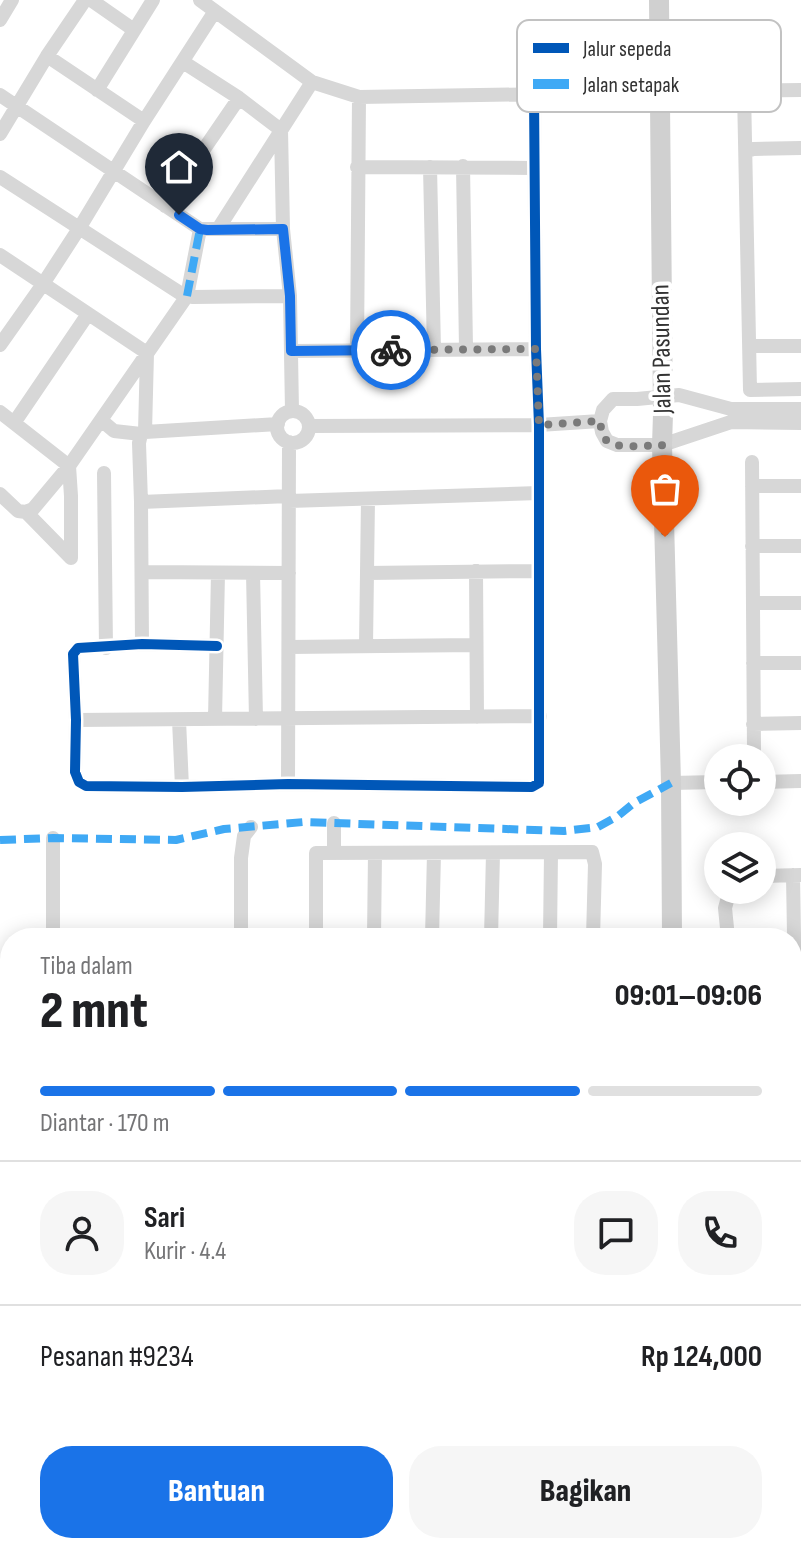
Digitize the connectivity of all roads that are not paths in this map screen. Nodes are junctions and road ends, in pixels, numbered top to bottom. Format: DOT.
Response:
graph roads {
  1 [pos="12,0"];
  2 [pos="88,0"];
  3 [pos="153,0"];
  4 [pos="200,0"];
  5 [pos="659,0"];
  6 [pos="215,11"];
  7 [pos="0,20"];
  8 [pos="659,20"];
  9 [pos="134,30"];
  10 [pos="47,56"];
  11 [pos="183,62"];
  12 [pos="312,82"];
  13 [pos="97,90"];
  14 [pos="781,90"];
  15 [pos="801,90"];
  16 [pos="0,95"];
  17 [pos="517,95"];
  18 [pos="359,97"];
  19 [pos="239,98"];
  20 [pos="16,106"];
  21 [pos="534,112"];
  22 [pos="660,112"];
  23 [pos="745,112"];
  24 [pos="144,121"];
  25 [pos="281,130"];
  26 [pos="0,134"];
  27 [pos="801,148"];
  28 [pos="747,151"];
  29 [pos="463,166"];
  30 [pos="357,167"];
  31 [pos="430,167"];
  32 [pos="534,168"];
  33 [pos="114,171"];
  34 [pos="0,177"];
  35 [pos="165,206"];
  36 [pos="80,227"];
  37 [pos="200,229"];
  38 [pos="218,229"];
  39 [pos="283,229"];
  40 [pos="0,255"];
  41 [pos="43,284"];
  42 [pos="187,296"];
  43 [pos="290,296"];
  44 [pos="88,314"];
  45 [pos="2,339"];
  46 [pos="750,343"];
  47 [pos="801,346"];
  48 [pos="466,348"];
  49 [pos="536,349"];
  50 [pos="434,350"];
  51 [pos="291,351"];
  52 [pos="357,351"];
  53 [pos="147,353"];
  54 [pos="801,389"];
  55 [pos="663,396"];
  56 [pos="801,409"];
  57 [pos="292,411"];
  58 [pos="0,412"];
  59 [pos="101,420"];
  60 [pos="600,421"];
  61 [pos="14,423"];
  62 [pos="801,423"];
  63 [pos="278,424"];
  64 [pos="539,425"];
  65 [pos="309,426"];
  66 [pos="143,433"];
  67 [pos="289,442"];
  68 [pos="662,445"];
  69 [pos="752,462"];
  70 [pos="69,466"];
  71 [pos="104,473"];
  72 [pos="752,486"];
  73 [pos="801,486"];
  74 [pos="539,493"];
  75 [pos="0,494"];
  76 [pos="289,499"];
  77 [pos="368,499"];
  78 [pos="141,502"];
  79 [pos="26,512"];
  80 [pos="752,546"];
  81 [pos="801,546"];
  82 [pos="476,571"];
  83 [pos="539,571"];
  84 [pos="142,572"];
  85 [pos="218,573"];
  86 [pos="253,573"];
  87 [pos="289,573"];
  88 [pos="367,573"];
  89 [pos="753,603"];
  90 [pos="801,603"];
  91 [pos="142,644"];
  92 [pos="476,645"];
  93 [pos="217,646"];
  94 [pos="366,646"];
  95 [pos="289,647"];
  96 [pos="106,648"];
  97 [pos="753,663"];
  98 [pos="801,663"];
  99 [pos="540,716"];
  100 [pos="477,717"];
  101 [pos="215,719"];
  102 [pos="256,719"];
  103 [pos="289,719"];
  104 [pos="76,720"];
  105 [pos="179,720"];
  106 [pos="801,723"];
  107 [pos="753,724"];
  108 [pos="754,744"];
  109 [pos="801,781"];
  110 [pos="704,782"];
  111 [pos="776,782"];
  112 [pos="671,783"];
  113 [pos="288,784"];
  114 [pos="182,787"];
  115 [pos="334,823"];
  116 [pos="251,827"];
  117 [pos="53,838"];
  118 [pos="334,853"];
  119 [pos="375,853"];
  120 [pos="434,853"];
  121 [pos="493,853"];
  122 [pos="551,853"];
  123 [pos="797,875"];
  124 [pos="776,876"];
  125 [pos="726,904"];
  126 [pos="53,928"];
  127 [pos="241,928"];
  128 [pos="316,928"];
  129 [pos="374,928"];
  130 [pos="432,928"];
  131 [pos="491,928"];
  132 [pos="550,928"];
  133 [pos="593,928"];
  134 [pos="672,928"];
  135 [pos="727,928"];
  136 [pos="797,928"];
  1 -- 7 [label="street"];
  2 -- 9 [label="street"];
  2 -- 10 [label="street"];
  3 -- 9 [label="street"];
  4 -- 6 [label="street"];
  5 -- 8 [label="street, Jalan Pasundan"];
  6 -- 11 [label="street"];
  6 -- 12 [label="street"];
  9 -- 13 [label="street"];
  10 -- 13 [label="street"];
  10 -- 20 [label="street"];
  11 -- 19 [label="street"];
  11 -- 24 [label="street"];
  12 -- 18 [label="street"];
  12 -- 25 [label="street"];
  13 -- 24 [label="street"];
  14 -- 15 [label="street"];
  16 -- 20 [label="street"];
  17 -- 18 [label="street"];
  18 -- 30 [label="street"];
  19 -- 25 [label="street"];
  19 -- 35 [label="street"];
  20 -- 26 [label="street"];
  20 -- 33 [label="street"];
  21 -- 32 [label="street"];
  22 -- 55 [label="street, Jalan Pasundan"];
  23 -- 28 [label="street"];
  24 -- 33 [label="street"];
  25 -- 38 [label="street"];
  25 -- 39 [label="street"];
  27 -- 28 [label="street"];
  28 -- 46 [label="street"];
  29 -- 31 [label="street"];
  29 -- 32 [label="street"];
  29 -- 48 [label="street"];
  30 -- 31 [label="street"];
  30 -- 52 [label="street"];
  31 -- 50 [label="street"];
  32 -- 49 [label="street"];
  33 -- 35 [label="street"];
  33 -- 36 [label="street"];
  34 -- 36 [label="street"];
  35 -- 37 [label="street"];
  36 -- 41 [label="street"];
  36 -- 42 [label="street"];
  37 -- 38 [label="street"];
  37 -- 42 [label="street"];
  38 -- 39 [label="street"];
  39 -- 43 [label="street"];
  40 -- 41 [label="street"];
  41 -- 44 [label="street"];
  41 -- 45 [label="street"];
  42 -- 43 [label="street"];
  42 -- 53 [label="street"];
  43 -- 51 [label="street"];
  44 -- 53 [label="street"];
  44 -- 61 [label="street"];
  46 -- 47 [label="street"];
  46 -- 54 [label="street"];
  48 -- 49 [label="street"];
  48 -- 50 [label="street"];
  49 -- 64 [label="street"];
  50 -- 52 [label="street"];
  51 -- 52 [label="street"];
  51 -- 57 [label="street"];
  53 -- 59 [label="street"];
  53 -- 66 [label="street"];
  55 -- 56 [label="street"];
  55 -- 60 [label="street"];
  55 -- 68 [label="street, Jalan Pasundan"];
  57 -- 63 [label="street"];
  57 -- 65 [label="street"];
  58 -- 61 [label="street"];
  59 -- 66 [label="street"];
  59 -- 70 [label="street"];
  60 -- 64 [label="street"];
  60 -- 68 [label="street"];
  61 -- 70 [label="street"];
  62 -- 68 [label="street"];
  63 -- 66 [label="street"];
  63 -- 67 [label="street"];
  64 -- 65 [label="street"];
  64 -- 74 [label="street"];
  65 -- 67 [label="street"];
  66 -- 78 [label="street"];
  67 -- 76 [label="street"];
  68 -- 112 [label="street, Jalan Pasundan"];
  69 -- 72 [label="street"];
  70 -- 79 [label="street"];
  70 -- 79 [label="street"];
  71 -- 96 [label="street"];
  72 -- 73 [label="street"];
  72 -- 80 [label="street"];
  74 -- 77 [label="street"];
  74 -- 83 [label="street"];
  75 -- 79 [label="street"];
  76 -- 77 [label="street"];
  76 -- 78 [label="street"];
  76 -- 87 [label="street"];
  77 -- 88 [label="street"];
  78 -- 84 [label="street"];
  80 -- 81 [label="street"];
  80 -- 89 [label="street"];
  82 -- 83 [label="street"];
  82 -- 88 [label="street"];
  82 -- 92 [label="street"];
  83 -- 99 [label="street"];
  84 -- 85 [label="street"];
  84 -- 91 [label="street"];
  85 -- 86 [label="street"];
  85 -- 93 [label="street"];
  86 -- 87 [label="street"];
  86 -- 102 [label="street"];
  87 -- 95 [label="street"];
  88 -- 94 [label="street"];
  89 -- 90 [label="street"];
  89 -- 97 [label="street"];
  91 -- 93 [label="street"];
  91 -- 96 [label="street"];
  92 -- 94 [label="street"];
  92 -- 100 [label="street"];
  93 -- 101 [label="street"];
  94 -- 95 [label="street"];
  95 -- 103 [label="street"];
  96 -- 104 [label="street"];
  97 -- 98 [label="street"];
  97 -- 107 [label="street"];
  99 -- 100 [label="street"];
  99 -- 113 [label="street"];
  100 -- 103 [label="street"];
  101 -- 102 [label="street"];
  101 -- 105 [label="street"];
  102 -- 103 [label="street"];
  103 -- 113 [label="street"];
  104 -- 105 [label="street"];
  104 -- 114 [label="street"];
  105 -- 114 [label="street"];
  106 -- 107 [label="street"];
  107 -- 108 [label="street"];
  109 -- 111 [label="street"];
  110 -- 112 [label="street"];
  112 -- 134 [label="street, Jalan Pasundan"];
  113 -- 114 [label="street"];
  115 -- 118 [label="street"];
  116 -- 127 [label="street"];
  117 -- 126 [label="street"];
  118 -- 119 [label="street"];
  118 -- 128 [label="street"];
  119 -- 120 [label="street"];
  119 -- 129 [label="street"];
  120 -- 121 [label="street"];
  120 -- 130 [label="street"];
  121 -- 122 [label="street"];
  121 -- 131 [label="street"];
  122 -- 132 [label="street"];
  122 -- 133 [label="street"];
  123 -- 124 [label="street"];
  123 -- 136 [label="street"];
  125 -- 135 [label="street"];
}
